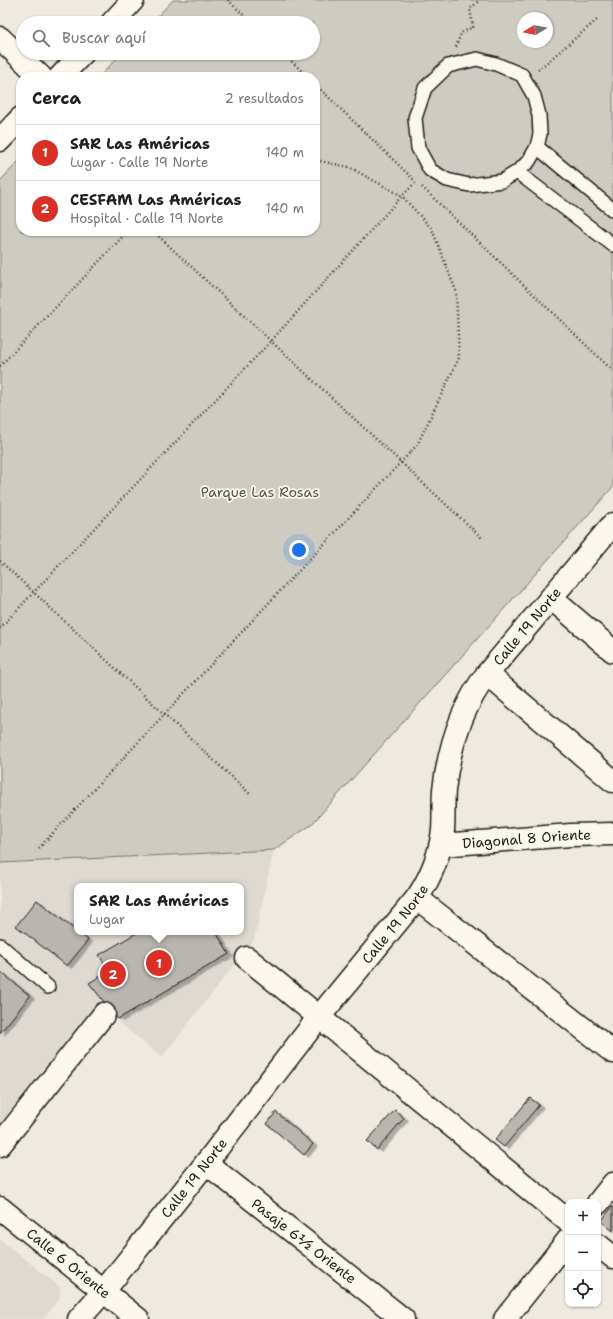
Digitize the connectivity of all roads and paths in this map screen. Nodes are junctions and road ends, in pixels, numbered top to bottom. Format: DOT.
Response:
graph roads {
  1 [pos="133,0"];
  2 [pos="228,0"];
  3 [pos="480,0"];
  4 [pos="118,16"];
  5 [pos="245,16"];
  6 [pos="598,19"];
  7 [pos="0,38"];
  8 [pos="16,53"];
  9 [pos="23,60"];
  10 [pos="76,60"];
  11 [pos="290,60"];
  12 [pos="448,66"];
  13 [pos="36,72"];
  14 [pos="65,72"];
  15 [pos="303,72"];
  16 [pos="525,81"];
  17 [pos="320,89"];
  18 [pos="16,123"];
  19 [pos="0,140"];
  20 [pos="537,147"];
  21 [pos="320,161"];
  22 [pos="430,170"];
  23 [pos="517,172"];
  24 [pos="416,182"];
  25 [pos="402,196"];
  26 [pos="613,210"];
  27 [pos="123,236"];
  28 [pos="158,236"];
  29 [pos="612,240"];
  30 [pos="271,341"];
  31 [pos="0,366"];
  32 [pos="613,371"];
  33 [pos="401,462"];
  34 [pos="613,524"];
  35 [pos="482,538"];
  36 [pos="0,561"];
  37 [pos="34,593"];
  38 [pos="551,598"];
  39 [pos="0,628"];
  40 [pos="613,651"];
  41 [pos="487,674"];
  42 [pos="164,714"];
  43 [pos="613,781"];
  44 [pos="250,794"];
  45 [pos="613,834"];
  46 [pos="440,846"];
  47 [pos="39,848"];
  48 [pos="417,898"];
  49 [pos="0,945"];
  50 [pos="247,958"];
  51 [pos="48,987"];
  52 [pos="104,1014"];
  53 [pos="319,1017"];
  54 [pos="613,1052"];
  55 [pos="0,1145"];
  56 [pos="206,1163"];
  57 [pos="613,1184"];
  58 [pos="601,1199"];
  59 [pos="0,1208"];
  60 [pos="565,1219"];
  61 [pos="565,1244"];
  62 [pos="601,1247"];
  63 [pos="613,1257"];
  64 [pos="103,1292"];
  65 [pos="79,1319"];
  66 [pos="138,1319"];
  67 [pos="403,1319"];
  68 [pos="505,1319"];
  1 -- 4 [label="street"];
  2 -- 5 [label="path"];
  3 -- 12 [label="path"];
  6 -- 16 [label="path"];
  7 -- 8 [label="street"];
  9 -- 13 [label="street"];
  10 -- 14 [label="street"];
  11 -- 15 [label="path"];
  12 -- 16 [label="lane"];
  12 -- 22 [label="lane"];
  16 -- 20 [label="lane"];
  17 -- 24 [label="path"];
  18 -- 19 [label="street"];
  20 -- 23 [label="lane"];
  20 -- 26 [label="lane"];
  21 -- 25 [label="path"];
  22 -- 23 [label="lane"];
  22 -- 24 [label="path"];
  23 -- 29 [label="lane"];
  24 -- 25 [label="path"];
  24 -- 32 [label="path"];
  25 -- 30 [label="path"];
  25 -- 33 [label="path"];
  27 -- 31 [label="path"];
  28 -- 30 [label="path"];
  30 -- 33 [label="path"];
  30 -- 37 [label="path"];
  33 -- 35 [label="path"];
  33 -- 42 [label="path"];
  34 -- 38 [label="street, Calle 19 Norte"];
  36 -- 37 [label="path"];
  37 -- 39 [label="path"];
  37 -- 42 [label="path"];
  38 -- 40 [label="street"];
  38 -- 41 [label="street, Calle 19 Norte"];
  41 -- 43 [label="street"];
  41 -- 46 [label="street, Calle 19 Norte"];
  42 -- 44 [label="path"];
  42 -- 47 [label="path"];
  45 -- 46 [label="street, Diagonal 8 Oriente"];
  46 -- 48 [label="street, Calle 19 Norte"];
  48 -- 53 [label="street, Calle 19 Norte"];
  48 -- 54 [label="street"];
  49 -- 51 [label="lane"];
  50 -- 53 [label="street"];
  52 -- 55 [label="street"];
  53 -- 56 [label="street, Calle 19 Norte"];
  53 -- 60 [label="street"];
  56 -- 64 [label="street, Calle 19 Norte"];
  56 -- 67 [label="street, Pasaje 6½ Oriente"];
  57 -- 58 [label="street"];
  59 -- 64 [label="street, Calle 6 Oriente"];
  61 -- 68 [label="street"];
  62 -- 63 [label="street"];
  64 -- 65 [label="street, Calle 19 Norte"];
  64 -- 66 [label="street, Calle 6 Oriente"];
}
